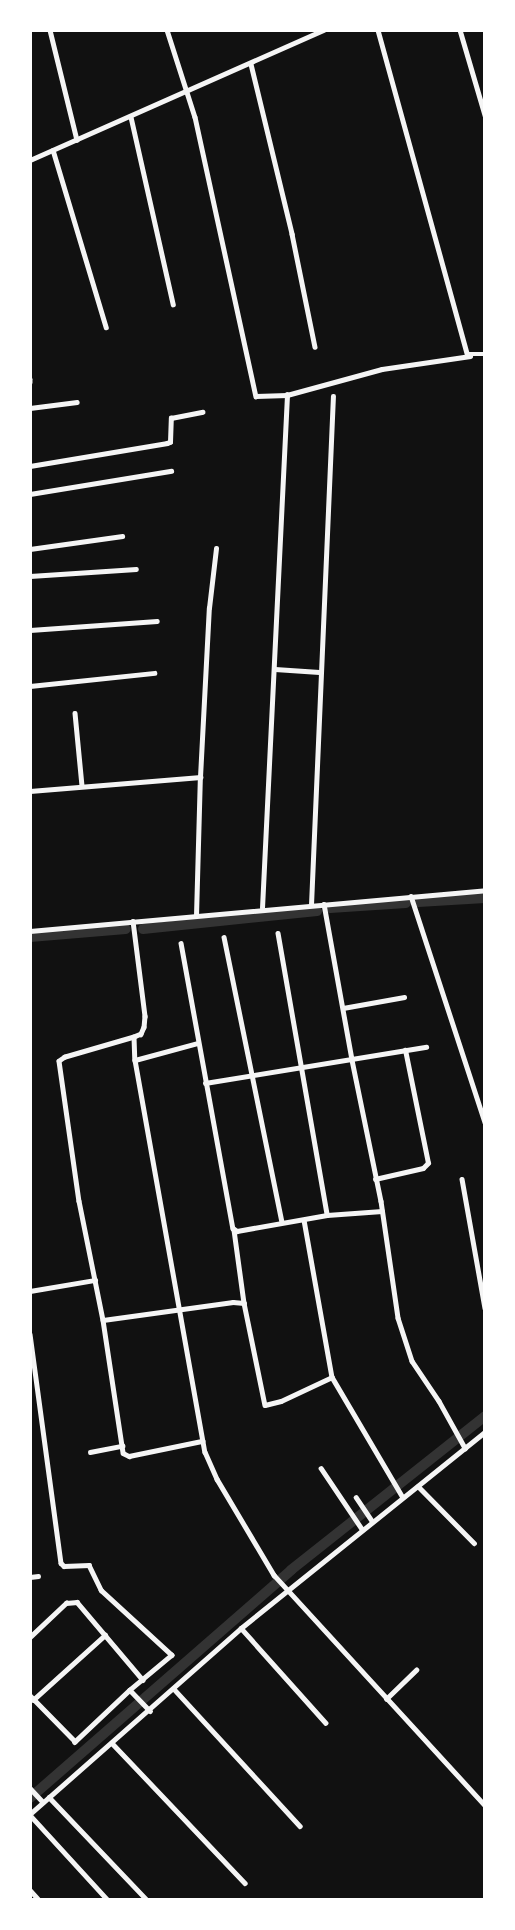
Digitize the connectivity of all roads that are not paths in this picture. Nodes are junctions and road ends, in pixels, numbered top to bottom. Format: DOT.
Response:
graph roads {
  1 [pos="50,30"];
  2 [pos="167,30"];
  3 [pos="324,30"];
  4 [pos="378,30"];
  5 [pos="460,30"];
  6 [pos="251,63"];
  7 [pos="189,91"];
  8 [pos="485,115"];
  9 [pos="132,117"];
  10 [pos="77,140"];
  11 [pos="53,150"];
  12 [pos="30,160"];
  13 [pos="173,304"];
  14 [pos="106,327"];
  15 [pos="315,347"];
  16 [pos="485,354"];
  17 [pos="470,356"];
  18 [pos="287,395"];
  19 [pos="333,396"];
  20 [pos="77,402"];
  21 [pos="30,408"];
  22 [pos="202,412"];
  23 [pos="30,466"];
  24 [pos="171,471"];
  25 [pos="30,494"];
  26 [pos="122,536"];
  27 [pos="216,548"];
  28 [pos="30,549"];
  29 [pos="136,569"];
  30 [pos="30,576"];
  31 [pos="157,621"];
  32 [pos="30,630"];
  33 [pos="275,669"];
  34 [pos="319,672"];
  35 [pos="154,673"];
  36 [pos="30,686"];
  37 [pos="75,713"];
  38 [pos="200,777"];
  39 [pos="82,786"];
  40 [pos="30,791"];
  41 [pos="485,890"];
  42 [pos="411,896"];
  43 [pos="324,904"];
  44 [pos="311,905"];
  45 [pos="262,908"];
  46 [pos="196,916"];
  47 [pos="133,921"];
  48 [pos="30,931"];
  49 [pos="278,933"];
  50 [pos="224,937"];
  51 [pos="180,943"];
  52 [pos="404,997"];
  53 [pos="343,1008"];
  54 [pos="134,1037"];
  55 [pos="198,1043"];
  56 [pos="426,1047"];
  57 [pos="405,1050"];
  58 [pos="135,1059"];
  59 [pos="352,1060"];
  60 [pos="304,1067"];
  61 [pos="254,1076"];
  62 [pos="205,1083"];
  63 [pos="485,1122"];
  64 [pos="375,1179"];
  65 [pos="462,1179"];
  66 [pos="382,1211"];
  67 [pos="327,1215"];
  68 [pos="304,1220"];
  69 [pos="282,1222"];
  70 [pos="234,1230"];
  71 [pos="95,1280"];
  72 [pos="30,1291"];
  73 [pos="244,1302"];
  74 [pos="485,1308"];
  75 [pos="179,1310"];
  76 [pos="103,1320"];
  77 [pos="30,1334"];
  78 [pos="332,1377"];
  79 [pos="485,1432"];
  80 [pos="202,1441"];
  81 [pos="122,1446"];
  82 [pos="465,1448"];
  83 [pos="90,1452"];
  84 [pos="321,1468"];
  85 [pos="418,1486"];
  86 [pos="401,1494"];
  87 [pos="356,1497"];
  88 [pos="372,1521"];
  89 [pos="362,1529"];
  90 [pos="474,1543"];
  91 [pos="38,1576"];
  92 [pos="30,1577"];
  93 [pos="285,1589"];
  94 [pos="241,1628"];
  95 [pos="105,1635"];
  96 [pos="30,1637"];
  97 [pos="416,1670"];
  98 [pos="142,1680"];
  99 [pos="174,1689"];
  100 [pos="132,1692"];
  101 [pos="32,1698"];
  102 [pos="386,1699"];
  103 [pos="148,1708"];
  104 [pos="326,1723"];
  105 [pos="112,1743"];
  106 [pos="31,1789"];
  107 [pos="49,1797"];
  108 [pos="42,1800"];
  109 [pos="485,1805"];
  110 [pos="30,1815"];
  111 [pos="300,1826"];
  112 [pos="245,1882"];
  113 [pos="30,1890"];
  114 [pos="39,1900"];
  115 [pos="108,1900"];
  116 [pos="147,1900"];
  1 -- 10 [label="street"];
  2 -- 7 [label="street"];
  3 -- 6 [label="street"];
  4 -- 17 [label="street"];
  5 -- 8 [label="street"];
  6 -- 7 [label="street"];
  6 -- 15 [label="street"];
  7 -- 9 [label="street"];
  7 -- 18 [label="street"];
  9 -- 10 [label="street"];
  9 -- 13 [label="street"];
  10 -- 11 [label="street"];
  11 -- 12 [label="street"];
  11 -- 14 [label="street"];
  16 -- 17 [label="street"];
  17 -- 18 [label="street"];
  18 -- 33 [label="street"];
  19 -- 34 [label="street"];
  20 -- 21 [label="street"];
  22 -- 23 [label="street"];
  24 -- 25 [label="street"];
  26 -- 28 [label="street"];
  27 -- 38 [label="street"];
  29 -- 30 [label="street"];
  31 -- 32 [label="street"];
  33 -- 34 [label="street"];
  33 -- 45 [label="street"];
  34 -- 44 [label="street"];
  35 -- 36 [label="street"];
  37 -- 39 [label="street"];
  38 -- 39 [label="street"];
  38 -- 46 [label="street"];
  39 -- 40 [label="street"];
  41 -- 42 [label="street"];
  42 -- 43 [label="street"];
  42 -- 63 [label="street"];
  43 -- 44 [label="street"];
  43 -- 53 [label="street"];
  44 -- 45 [label="street"];
  45 -- 46 [label="street"];
  46 -- 47 [label="street"];
  47 -- 48 [label="street"];
  47 -- 54 [label="street"];
  49 -- 60 [label="street"];
  50 -- 61 [label="street"];
  51 -- 55 [label="street"];
  52 -- 53 [label="street"];
  53 -- 59 [label="street"];
  54 -- 58 [label="street"];
  54 -- 71 [label="street"];
  55 -- 58 [label="street"];
  55 -- 62 [label="street"];
  56 -- 57 [label="street"];
  57 -- 59 [label="street"];
  57 -- 64 [label="street"];
  58 -- 75 [label="street"];
  59 -- 60 [label="street"];
  59 -- 64 [label="street"];
  60 -- 61 [label="street"];
  60 -- 67 [label="street"];
  61 -- 62 [label="street"];
  61 -- 69 [label="street"];
  62 -- 70 [label="street"];
  64 -- 66 [label="street"];
  65 -- 74 [label="street"];
  66 -- 67 [label="street"];
  66 -- 82 [label="street"];
  67 -- 68 [label="street"];
  68 -- 69 [label="street"];
  68 -- 78 [label="street"];
  69 -- 70 [label="street"];
  70 -- 73 [label="street"];
  71 -- 72 [label="street"];
  71 -- 76 [label="street"];
  73 -- 75 [label="street"];
  73 -- 78 [label="street"];
  75 -- 76 [label="street"];
  75 -- 80 [label="street"];
  76 -- 81 [label="street"];
  77 -- 98 [label="street"];
  78 -- 86 [label="street"];
  79 -- 82 [label="street"];
  80 -- 81 [label="street"];
  80 -- 93 [label="street"];
  81 -- 83 [label="street"];
  82 -- 85 [label="street"];
  84 -- 89 [label="street"];
  85 -- 86 [label="street"];
  85 -- 90 [label="street"];
  86 -- 88 [label="street"];
  87 -- 88 [label="street"];
  88 -- 89 [label="street"];
  89 -- 93 [label="street"];
  91 -- 92 [label="street"];
  93 -- 94 [label="street"];
  93 -- 102 [label="street"];
  94 -- 99 [label="street"];
  94 -- 104 [label="street"];
  95 -- 96 [label="street"];
  95 -- 98 [label="street"];
  95 -- 101 [label="street"];
  97 -- 102 [label="street"];
  98 -- 100 [label="street"];
  99 -- 103 [label="street"];
  99 -- 111 [label="street"];
  100 -- 101 [label="street"];
  100 -- 103 [label="street"];
  102 -- 109 [label="street"];
  103 -- 105 [label="street"];
  105 -- 107 [label="street"];
  105 -- 112 [label="street"];
  106 -- 108 [label="street"];
  107 -- 108 [label="street"];
  107 -- 116 [label="street"];
  108 -- 110 [label="street"];
  110 -- 115 [label="street"];
  113 -- 114 [label="street"];
}
